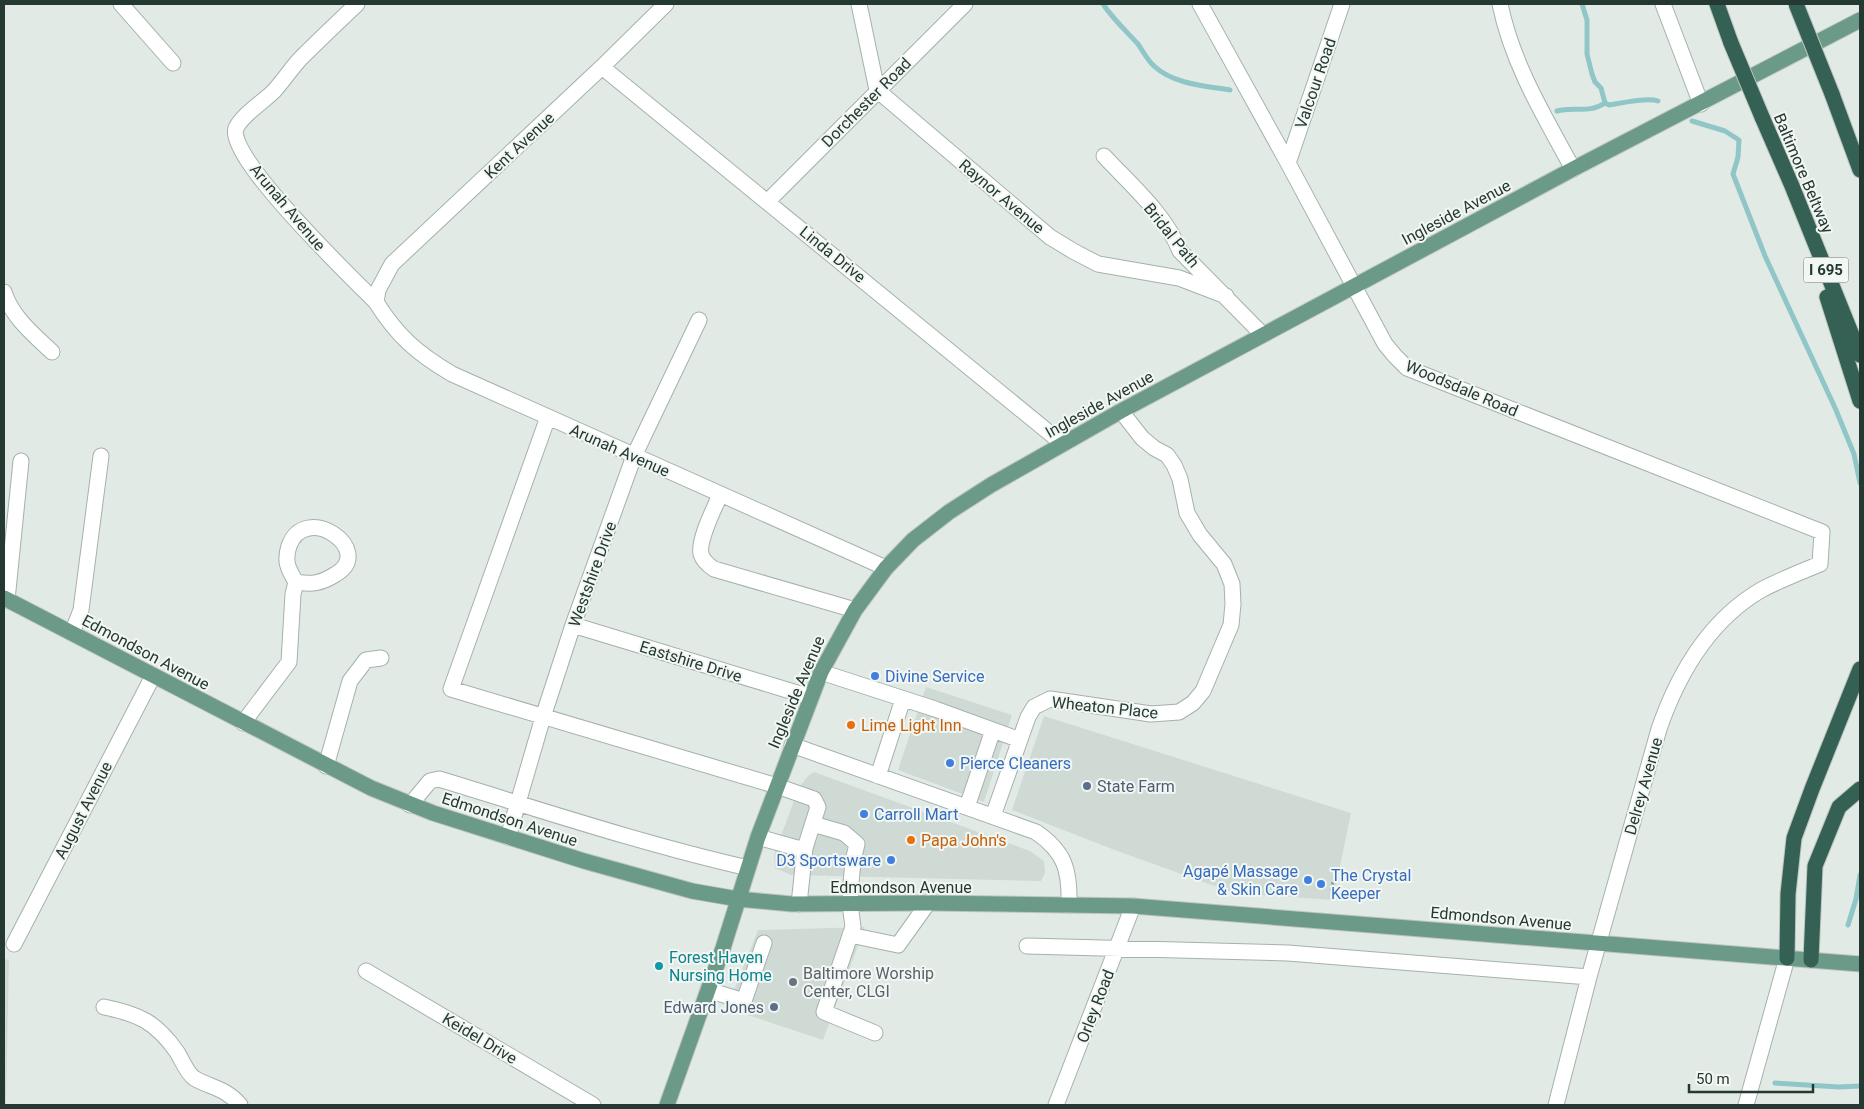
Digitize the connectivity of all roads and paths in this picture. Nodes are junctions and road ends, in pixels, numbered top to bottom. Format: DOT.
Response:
graph roads {
  1 [pos="121,4"];
  2 [pos="357,4"];
  3 [pos="666,4"];
  4 [pos="859,4"];
  5 [pos="965,4"];
  6 [pos="1200,4"];
  7 [pos="1342,4"];
  8 [pos="1500,4"];
  9 [pos="1663,4"];
  10 [pos="1717,4"];
  11 [pos="1796,4"];
  12 [pos="1860,20"];
  13 [pos="173,62"];
  14 [pos="602,67"];
  15 [pos="877,90"];
  16 [pos="1701,104"];
  17 [pos="1852,149"];
  18 [pos="1104,156"];
  19 [pos="1288,163"];
  20 [pos="1860,165"];
  21 [pos="1573,169"];
  22 [pos="1860,170"];
  23 [pos="1792,186"];
  24 [pos="768,201"];
  25 [pos="1355,285"];
  26 [pos="4,292"];
  27 [pos="377,296"];
  28 [pos="1226,296"];
  29 [pos="700,320"];
  30 [pos="1262,335"];
  31 [pos="52,352"];
  32 [pos="1860,355"];
  33 [pos="1860,401"];
  34 [pos="1121,411"];
  35 [pos="548,417"];
  36 [pos="1063,444"];
  37 [pos="101,456"];
  38 [pos="634,456"];
  39 [pos="21,461"];
  40 [pos="720,495"];
  41 [pos="1822,532"];
  42 [pos="886,568"];
  43 [pos="296,582"];
  44 [pos="6,599"];
  45 [pos="855,610"];
  46 [pos="573,625"];
  47 [pos="72,633"];
  48 [pos="381,658"];
  49 [pos="1860,670"];
  50 [pos="820,672"];
  51 [pos="153,676"];
  52 [pos="810,697"];
  53 [pos="904,699"];
  54 [pos="543,717"];
  55 [pos="243,723"];
  56 [pos="993,730"];
  57 [pos="1020,740"];
  58 [pos="792,746"];
  59 [pos="326,766"];
  60 [pos="878,776"];
  61 [pos="777,786"];
  62 [pos="1860,789"];
  63 [pos="518,803"];
  64 [pos="410,805"];
  65 [pos="967,807"];
  66 [pos="993,816"];
  67 [pos="813,824"];
  68 [pos="508,837"];
  69 [pos="758,837"];
  70 [pos="805,848"];
  71 [pos="748,868"];
  72 [pos="1333,881"];
  73 [pos="1331,891"];
  74 [pos="738,899"];
  75 [pos="928,903"];
  76 [pos="799,904"];
  77 [pos="850,904"];
  78 [pos="1069,904"];
  79 [pos="1133,906"];
  80 [pos="850,935"];
  81 [pos="764,942"];
  82 [pos="14,944"];
  83 [pos="1599,944"];
  84 [pos="1027,946"];
  85 [pos="1117,949"];
  86 [pos="1786,958"];
  87 [pos="1811,960"];
  88 [pos="1860,964"];
  89 [pos="366,971"];
  90 [pos="1589,977"];
  91 [pos="708,990"];
  92 [pos="104,1007"];
  93 [pos="875,1033"];
  94 [pos="1061,1104"];
  95 [pos="240,1105"];
  96 [pos="593,1105"];
  97 [pos="667,1105"];
  98 [pos="1556,1105"];
  99 [pos="1746,1105"];
  1 -- 13 [label="street"];
  2 -- 27 [label="street, Arunah Avenue"];
  3 -- 14 [label="street, Kent Avenue"];
  4 -- 15 [label="street"];
  5 -- 15 [label="street, Dorchester Road"];
  6 -- 19 [label="street, Woodsdale Road"];
  7 -- 19 [label="street, Valcour Road"];
  8 -- 21 [label="street"];
  9 -- 16 [label="street"];
  10 -- 23 [label="highway, Baltimore Beltway / I 695, bridge"];
  11 -- 17 [label="highway, bridge"];
  12 -- 16 [label="main road, Ingleside Avenue"];
  14 -- 24 [label="street, Linda Drive"];
  14 -- 27 [label="street, Kent Avenue"];
  15 -- 24 [label="street, Dorchester Road"];
  15 -- 28 [label="street, Raynor Avenue"];
  16 -- 21 [label="main road, Ingleside Avenue"];
  17 -- 20 [label="highway"];
  17 -- 22 [label="highway"];
  18 -- 28 [label="street, Bridal Path"];
  19 -- 25 [label="street, Woodsdale Road"];
  21 -- 25 [label="main road, Ingleside Avenue"];
  23 -- 32 [label="highway, Baltimore Beltway / I 695"];
  23 -- 33 [label="highway"];
  24 -- 36 [label="street, Linda Drive"];
  25 -- 30 [label="main road, Ingleside Avenue"];
  25 -- 41 [label="street, Woodsdale Road"];
  26 -- 31 [label="street"];
  27 -- 35 [label="street, Arunah Avenue"];
  28 -- 30 [label="street, Bridal Path"];
  29 -- 38 [label="street, Westshire Drive"];
  30 -- 34 [label="main road, Ingleside Avenue"];
  34 -- 36 [label="main road, Ingleside Avenue"];
  34 -- 57 [label="street, Wheaton Place"];
  35 -- 38 [label="street, Arunah Avenue"];
  35 -- 54 [label="street"];
  36 -- 42 [label="main road, Ingleside Avenue"];
  37 -- 47 [label="street"];
  38 -- 40 [label="street, Arunah Avenue"];
  38 -- 46 [label="street, Westshire Drive"];
  39 -- 44 [label="street"];
  40 -- 42 [label="street, Arunah Avenue"];
  40 -- 45 [label="street"];
  41 -- 83 [label="street, Delrey Avenue"];
  42 -- 45 [label="main road, Ingleside Avenue"];
  43 -- 55 [label="street"];
  44 -- 47 [label="main road, Edmondson Avenue"];
  45 -- 50 [label="main road, Ingleside Avenue"];
  46 -- 52 [label="street, Eastshire Drive"];
  46 -- 54 [label="street, Westshire Drive"];
  47 -- 51 [label="main road, Edmondson Avenue"];
  48 -- 59 [label="street"];
  49 -- 86 [label="highway"];
  50 -- 52 [label="main road, Ingleside Avenue"];
  50 -- 53 [label="street"];
  51 -- 55 [label="main road, Edmondson Avenue"];
  51 -- 82 [label="street, August Avenue"];
  52 -- 58 [label="main road, Ingleside Avenue"];
  53 -- 56 [label="street"];
  53 -- 60 [label="street"];
  54 -- 61 [label="street"];
  54 -- 63 [label="street, Westshire Drive"];
  55 -- 59 [label="main road, Edmondson Avenue"];
  56 -- 57 [label="street"];
  56 -- 65 [label="street"];
  57 -- 66 [label="street, Wheaton Place"];
  58 -- 60 [label="street"];
  58 -- 61 [label="main road, Ingleside Avenue"];
  59 -- 64 [label="main road, Edmondson Avenue"];
  60 -- 65 [label="street"];
  61 -- 67 [label="street"];
  61 -- 69 [label="main road, Ingleside Avenue"];
  62 -- 87 [label="highway"];
  63 -- 64 [label="street"];
  63 -- 68 [label="street, Westshire Drive"];
  63 -- 71 [label="street"];
  64 -- 68 [label="main road, Edmondson Avenue"];
  65 -- 66 [label="street"];
  66 -- 78 [label="street"];
  67 -- 70 [label="street"];
  67 -- 77 [label="street"];
  68 -- 74 [label="main road, Edmondson Avenue"];
  69 -- 70 [label="street"];
  69 -- 71 [label="main road, Ingleside Avenue"];
  70 -- 76 [label="street"];
  71 -- 74 [label="main road, Ingleside Avenue"];
  72 -- 73 [label="path"];
  74 -- 76 [label="main road, Edmondson Avenue"];
  74 -- 91 [label="main road, Ingleside Avenue"];
  75 -- 77 [label="main road, Edmondson Avenue"];
  75 -- 78 [label="main road, Edmondson Avenue"];
  75 -- 80 [label="street"];
  76 -- 77 [label="main road, Edmondson Avenue"];
  77 -- 80 [label="street"];
  78 -- 79 [label="main road, Edmondson Avenue"];
  79 -- 83 [label="main road, Edmondson Avenue"];
  79 -- 85 [label="street, Orley Road"];
  80 -- 93 [label="street"];
  81 -- 91 [label="street"];
  83 -- 86 [label="main road, Edmondson Avenue"];
  83 -- 90 [label="street, Delrey Avenue"];
  84 -- 85 [label="street"];
  85 -- 90 [label="street"];
  85 -- 94 [label="street, Orley Road"];
  86 -- 87 [label="main road, Edmondson Avenue"];
  86 -- 99 [label="street"];
  87 -- 88 [label="main road, Edmondson Avenue"];
  89 -- 96 [label="street, Keidel Drive"];
  90 -- 98 [label="street, Delrey Avenue"];
  91 -- 97 [label="main road, Ingleside Avenue"];
  92 -- 95 [label="street"];
}
